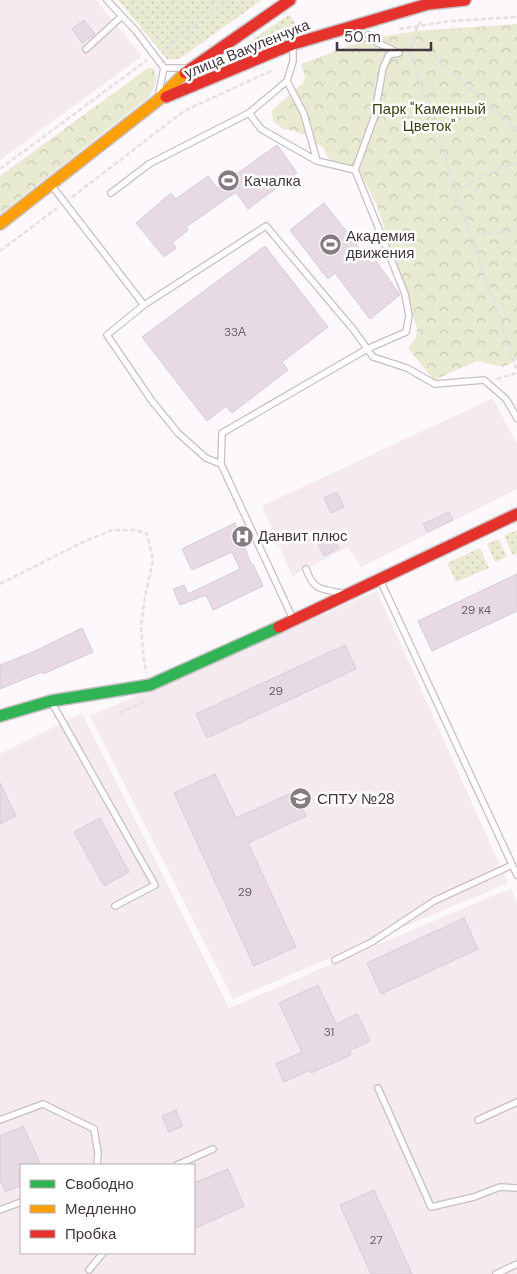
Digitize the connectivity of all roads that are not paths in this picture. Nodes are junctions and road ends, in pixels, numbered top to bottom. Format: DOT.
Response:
graph roads {
  1 [pos="108,0"];
  2 [pos="465,0"];
  3 [pos="287,2"];
  4 [pos="413,4"];
  5 [pos="122,16"];
  6 [pos="368,35"];
  7 [pos="293,44"];
  8 [pos="86,49"];
  9 [pos="164,68"];
  10 [pos="190,68"];
  11 [pos="287,81"];
  12 [pos="157,101"];
  13 [pos="249,114"];
  14 [pos="317,161"];
  15 [pos="355,170"];
  16 [pos="50,184"];
  17 [pos="110,193"];
  18 [pos="0,224"];
  19 [pos="144,305"];
  20 [pos="366,349"];
  21 [pos="517,418"];
  22 [pos="221,464"];
  23 [pos="517,514"];
  24 [pos="306,569"];
  25 [pos="380,580"];
  26 [pos="349,595"];
  27 [pos="294,621"];
  28 [pos="51,701"];
  29 [pos="0,716"];
  30 [pos="512,864"];
  31 [pos="517,875"];
  32 [pos="115,906"];
  33 [pos="335,960"];
  34 [pos="378,1088"];
  35 [pos="517,1102"];
  36 [pos="0,1120"];
  37 [pos="478,1120"];
  38 [pos="213,1149"];
  39 [pos="97,1164"];
  40 [pos="179,1164"];
  41 [pos="517,1188"];
  42 [pos="20,1202"];
  43 [pos="0,1210"];
  44 [pos="102,1254"];
  45 [pos="517,1264"];
  46 [pos="89,1270"];
  47 [pos="496,1274"];
  1 -- 5 [label="lane"];
  2 -- 4 [label="main road, улица Вакуленчука"];
  3 -- 10 [label="main road, улица Вакуленчука"];
  4 -- 7 [label="main road, улица Вакуленчука"];
  5 -- 8 [label="lane"];
  5 -- 9 [label="lane"];
  6 -- 15 [label="lane"];
  7 -- 11 [label="lane"];
  7 -- 12 [label="main road, улица Вакуленчука"];
  9 -- 10 [label="lane"];
  9 -- 12 [label="lane"];
  10 -- 12 [label="main road, улица Вакуленчука"];
  11 -- 13 [label="lane"];
  11 -- 14 [label="lane"];
  12 -- 16 [label="main road, улица Вакуленчука"];
  13 -- 14 [label="lane"];
  13 -- 17 [label="lane"];
  14 -- 15 [label="lane"];
  15 -- 20 [label="lane"];
  16 -- 18 [label="main road, улица Вакуленчука"];
  16 -- 19 [label="lane"];
  19 -- 20 [label="lane"];
  19 -- 22 [label="lane"];
  20 -- 21 [label="lane"];
  20 -- 22 [label="lane"];
  22 -- 27 [label="lane"];
  23 -- 25 [label="main road"];
  24 -- 26 [label="lane"];
  25 -- 26 [label="main road"];
  25 -- 30 [label="lane"];
  26 -- 27 [label="main road"];
  27 -- 28 [label="main road"];
  28 -- 29 [label="main road"];
  28 -- 32 [label="lane"];
  30 -- 31 [label="lane"];
  30 -- 33 [label="lane"];
  34 -- 41 [label="lane"];
  35 -- 37 [label="lane"];
  36 -- 39 [label="lane"];
  38 -- 40 [label="lane"];
  42 -- 43 [label="lane"];
  44 -- 46 [label="lane"];
  45 -- 47 [label="lane"];
}
